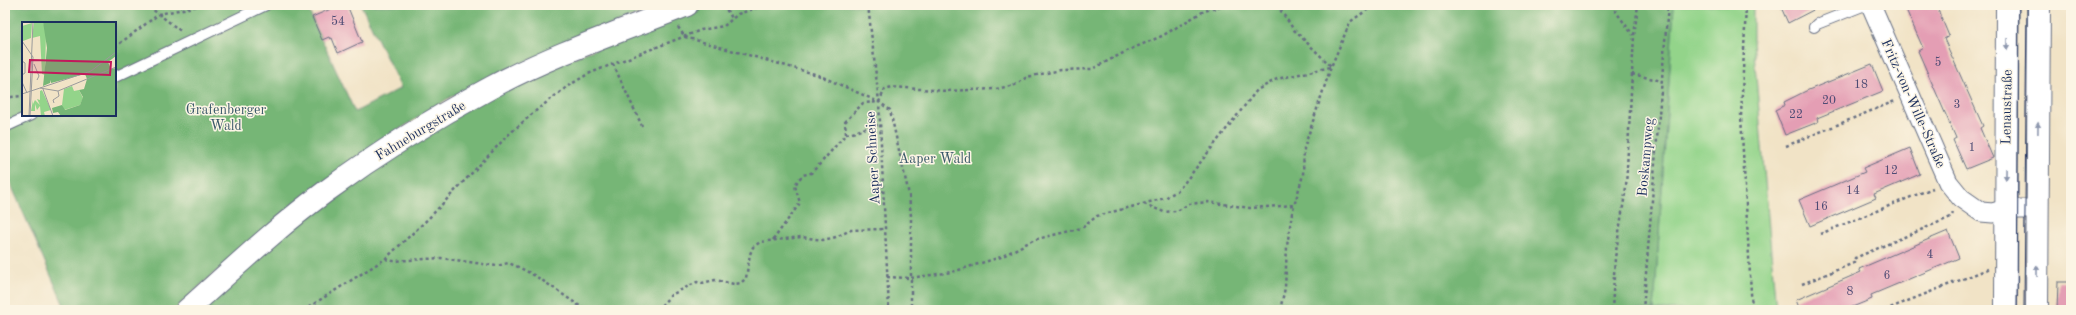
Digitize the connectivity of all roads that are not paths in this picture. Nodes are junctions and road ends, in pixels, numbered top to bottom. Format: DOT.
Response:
graph roads {
  1 [pos="266,5"];
  2 [pos="687,5"];
  3 [pos="1865,5"];
  4 [pos="1871,5"];
  5 [pos="2007,5"];
  6 [pos="2039,5"];
  7 [pos="1814,27"];
  8 [pos="116,77"];
  9 [pos="29,116"];
  10 [pos="5,127"];
  11 [pos="2005,209"];
  12 [pos="2037,209"];
  13 [pos="187,310"];
  14 [pos="2006,310"];
  15 [pos="2037,310"];
  1 -- 8 [label="lane"];
  2 -- 13 [label="main road, Fahneburgstraße"];
  3 -- 7 [label="lane"];
  4 -- 11 [label="street, Fritz-von-Wille-Straße"];
  5 -- 11 [label="main road, Lenaustraße, one-way"];
  12 -- 6 [label="main road, one-way"];
  9 -- 10 [label="lane"];
  11 -- 12 [label="street, Fritz-von-Wille-Straße"];
  11 -- 14 [label="main road, Lenaustraße"];
  15 -- 12 [label="main road, one-way"];
}
